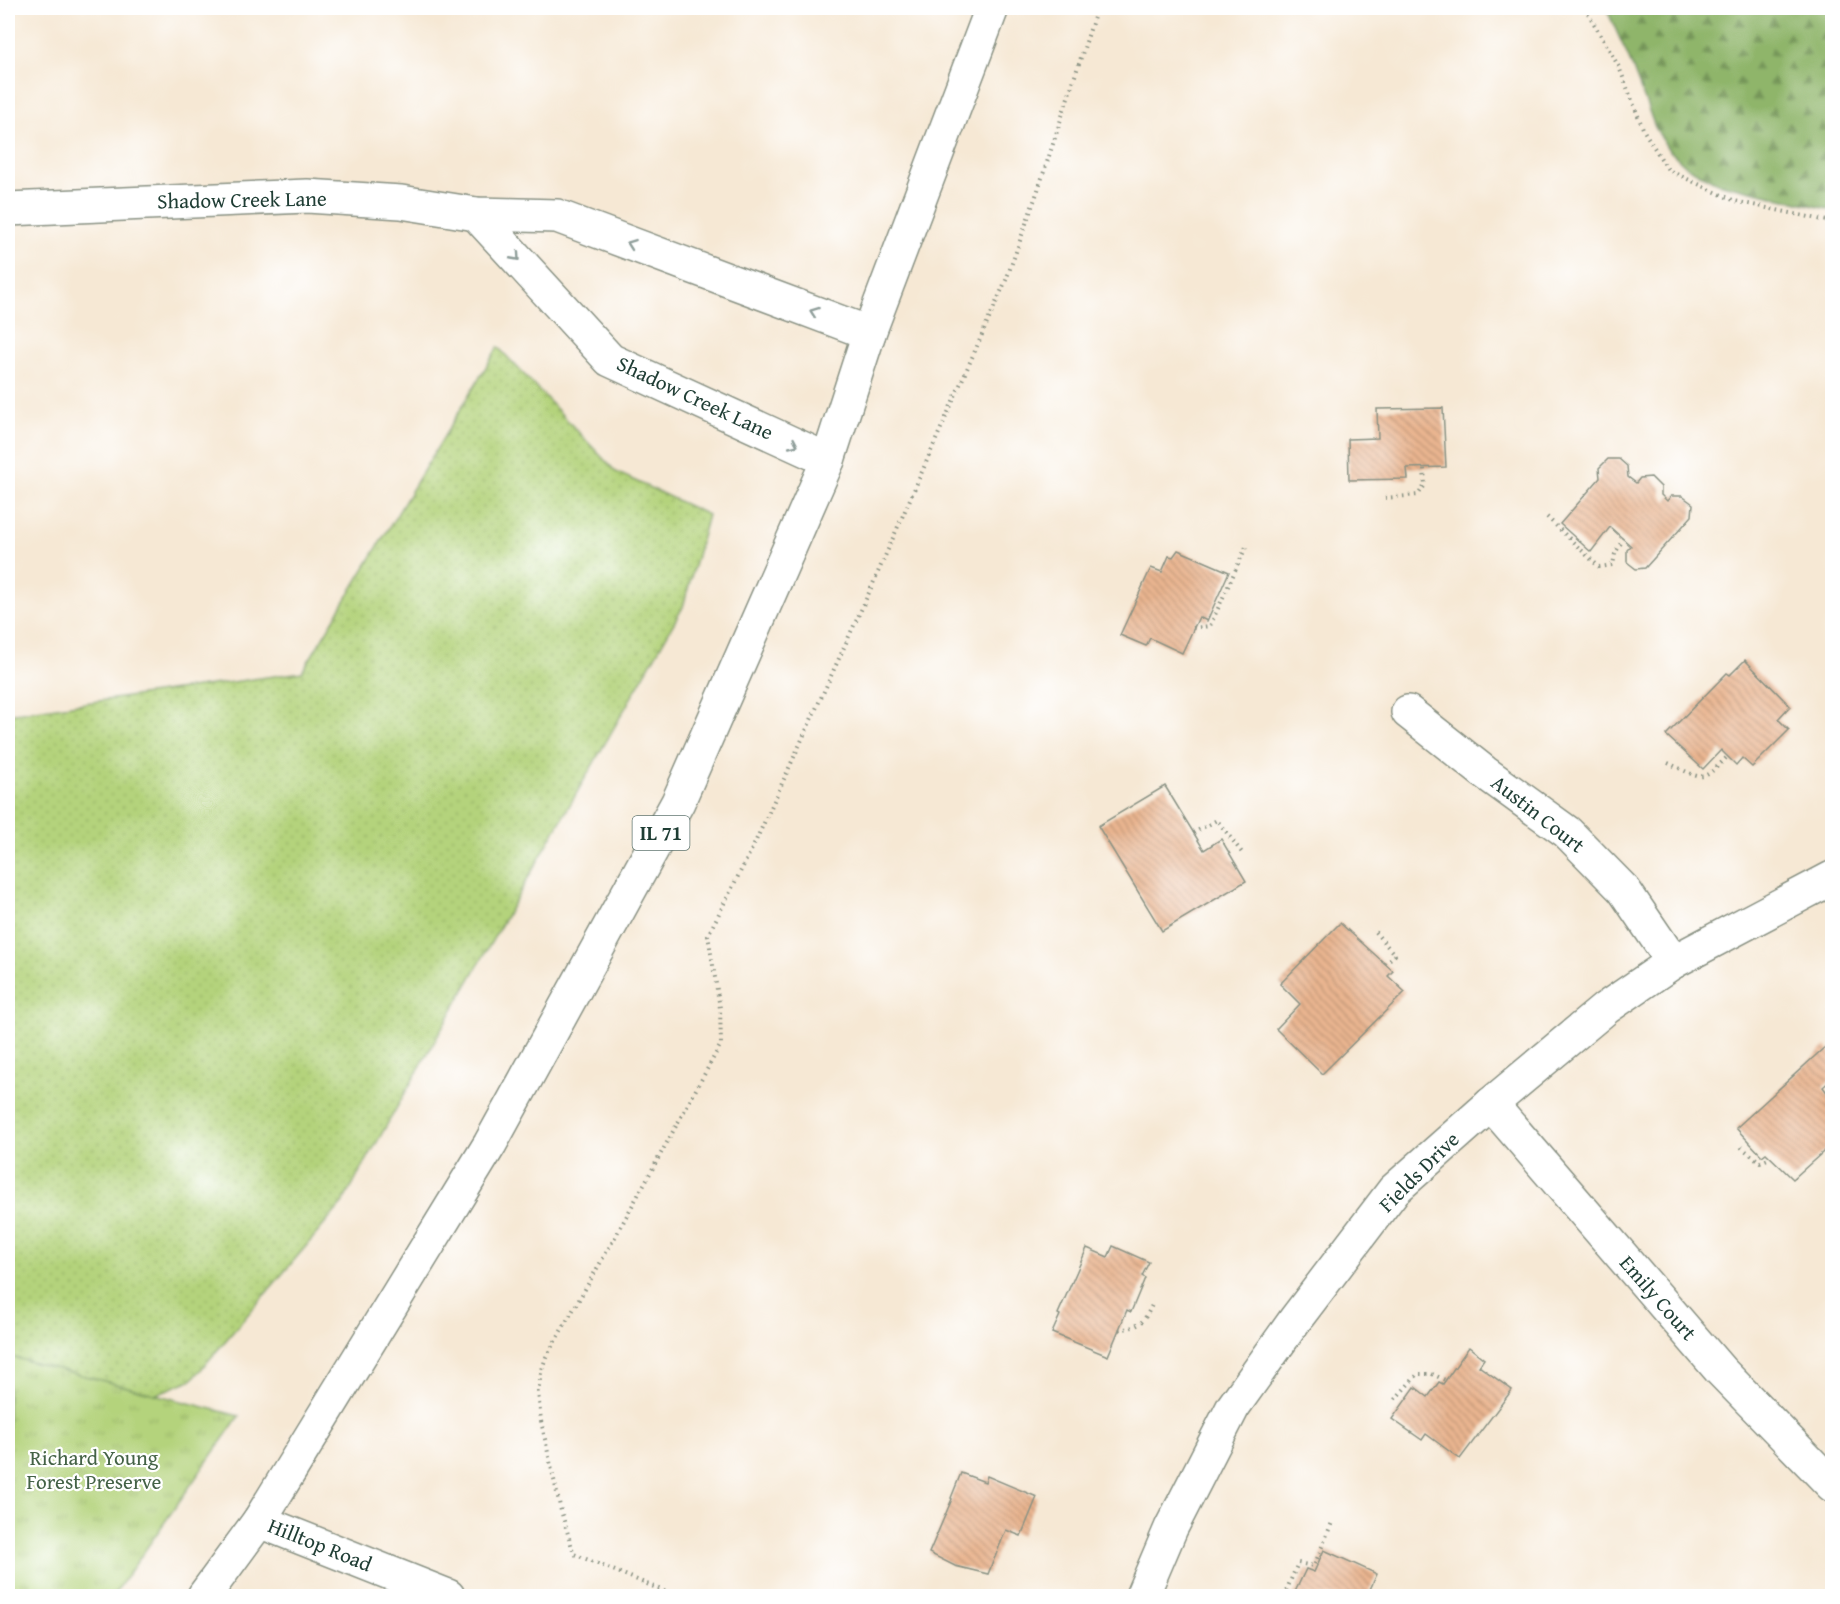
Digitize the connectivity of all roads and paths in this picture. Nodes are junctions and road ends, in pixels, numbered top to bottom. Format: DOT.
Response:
graph roads {
  1 [pos="992,8"];
  2 [pos="1097,8"];
  3 [pos="1585,8"];
  4 [pos="8,209"];
  5 [pos="476,214"];
  6 [pos="1833,222"];
  7 [pos="868,333"];
  8 [pos="828,460"];
  9 [pos="1424,468"];
  10 [pos="1385,498"];
  11 [pos="1546,517"];
  12 [pos="1623,539"];
  13 [pos="1246,547"];
  14 [pos="1193,628"];
  15 [pos="1408,712"];
  16 [pos="1728,756"];
  17 [pos="1668,763"];
  18 [pos="1193,833"];
  19 [pos="1243,854"];
  20 [pos="1833,878"];
  21 [pos="1374,933"];
  22 [pos="1673,962"];
  23 [pos="1385,963"];
  24 [pos="1491,1104"];
  25 [pos="1741,1147"];
  26 [pos="1770,1158"];
  27 [pos="1153,1303"];
  28 [pos="1119,1330"];
  29 [pos="1445,1380"];
  30 [pos="1395,1399"];
  31 [pos="1833,1485"];
  32 [pos="1333,1520"];
  33 [pos="259,1521"];
  34 [pos="204,1596"];
  35 [pos="448,1596"];
  36 [pos="675,1596"];
  37 [pos="1142,1596"];
  38 [pos="1284,1596"];
  1 -- 7 [label="street, IL 71"];
  2 -- 36 [label="path"];
  3 -- 6 [label="path"];
  4 -- 5 [label="street, Shadow Creek Lane"];
  7 -- 5 [label="street, Shadow Creek Lane, one-way"];
  5 -- 8 [label="street, Shadow Creek Lane, one-way"];
  7 -- 8 [label="street, IL 71"];
  8 -- 33 [label="street, IL 71"];
  9 -- 10 [label="path"];
  11 -- 12 [label="path"];
  13 -- 14 [label="path"];
  15 -- 22 [label="street, Austin Court"];
  16 -- 17 [label="path"];
  18 -- 19 [label="path"];
  20 -- 22 [label="street, Fields Drive"];
  21 -- 23 [label="path"];
  22 -- 24 [label="street, Fields Drive"];
  24 -- 31 [label="street, Emily Court"];
  24 -- 37 [label="street, Fields Drive"];
  25 -- 26 [label="path"];
  27 -- 28 [label="path"];
  29 -- 30 [label="path"];
  32 -- 38 [label="path"];
  33 -- 34 [label="street, IL 71"];
  33 -- 35 [label="street, Hilltop Road"];
}
